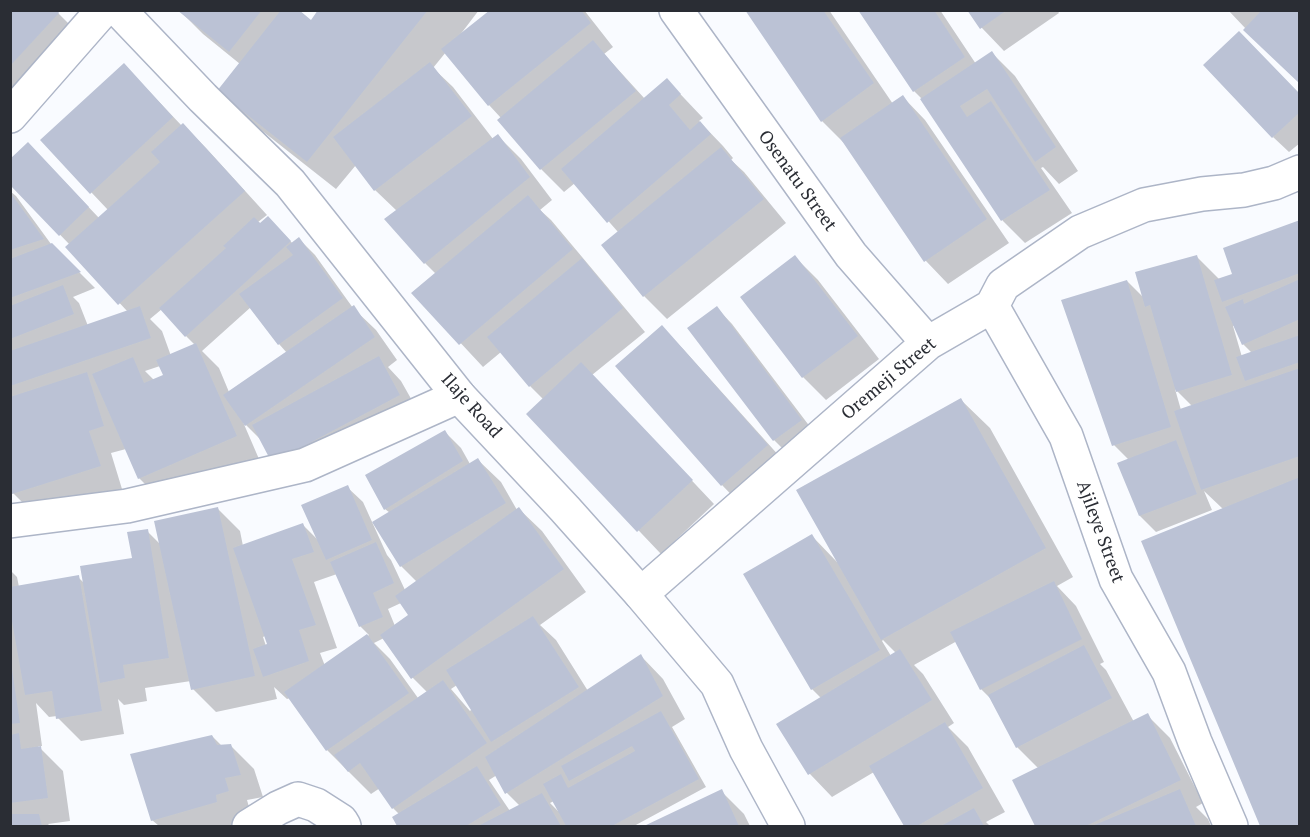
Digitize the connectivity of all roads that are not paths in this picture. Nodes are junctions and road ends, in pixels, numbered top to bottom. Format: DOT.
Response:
graph roads {
  1 [pos="103,10"];
  2 [pos="119,10"];
  3 [pos="676,10"];
  4 [pos="10,116"];
  5 [pos="1299,172"];
  6 [pos="992,306"];
  7 [pos="928,343"];
  8 [pos="459,396"];
  9 [pos="10,521"];
  10 [pos="641,594"];
  11 [pos="249,826"];
  12 [pos="344,826"];
  13 [pos="788,826"];
  14 [pos="1231,826"];
  1 -- 4 [label="street"];
  2 -- 8 [label="street, Ilaje Road"];
  3 -- 7 [label="street, Osenatu Street"];
  5 -- 6 [label="street, Oremeji Street"];
  6 -- 7 [label="street, Oremeji Street"];
  6 -- 14 [label="street, Ajileye Street"];
  7 -- 10 [label="street, Oremeji Street"];
  8 -- 9 [label="street"];
  8 -- 10 [label="street, Ilaje Road"];
  10 -- 13 [label="street, Ilaje Road"];
  11 -- 12 [label="street"];
}
